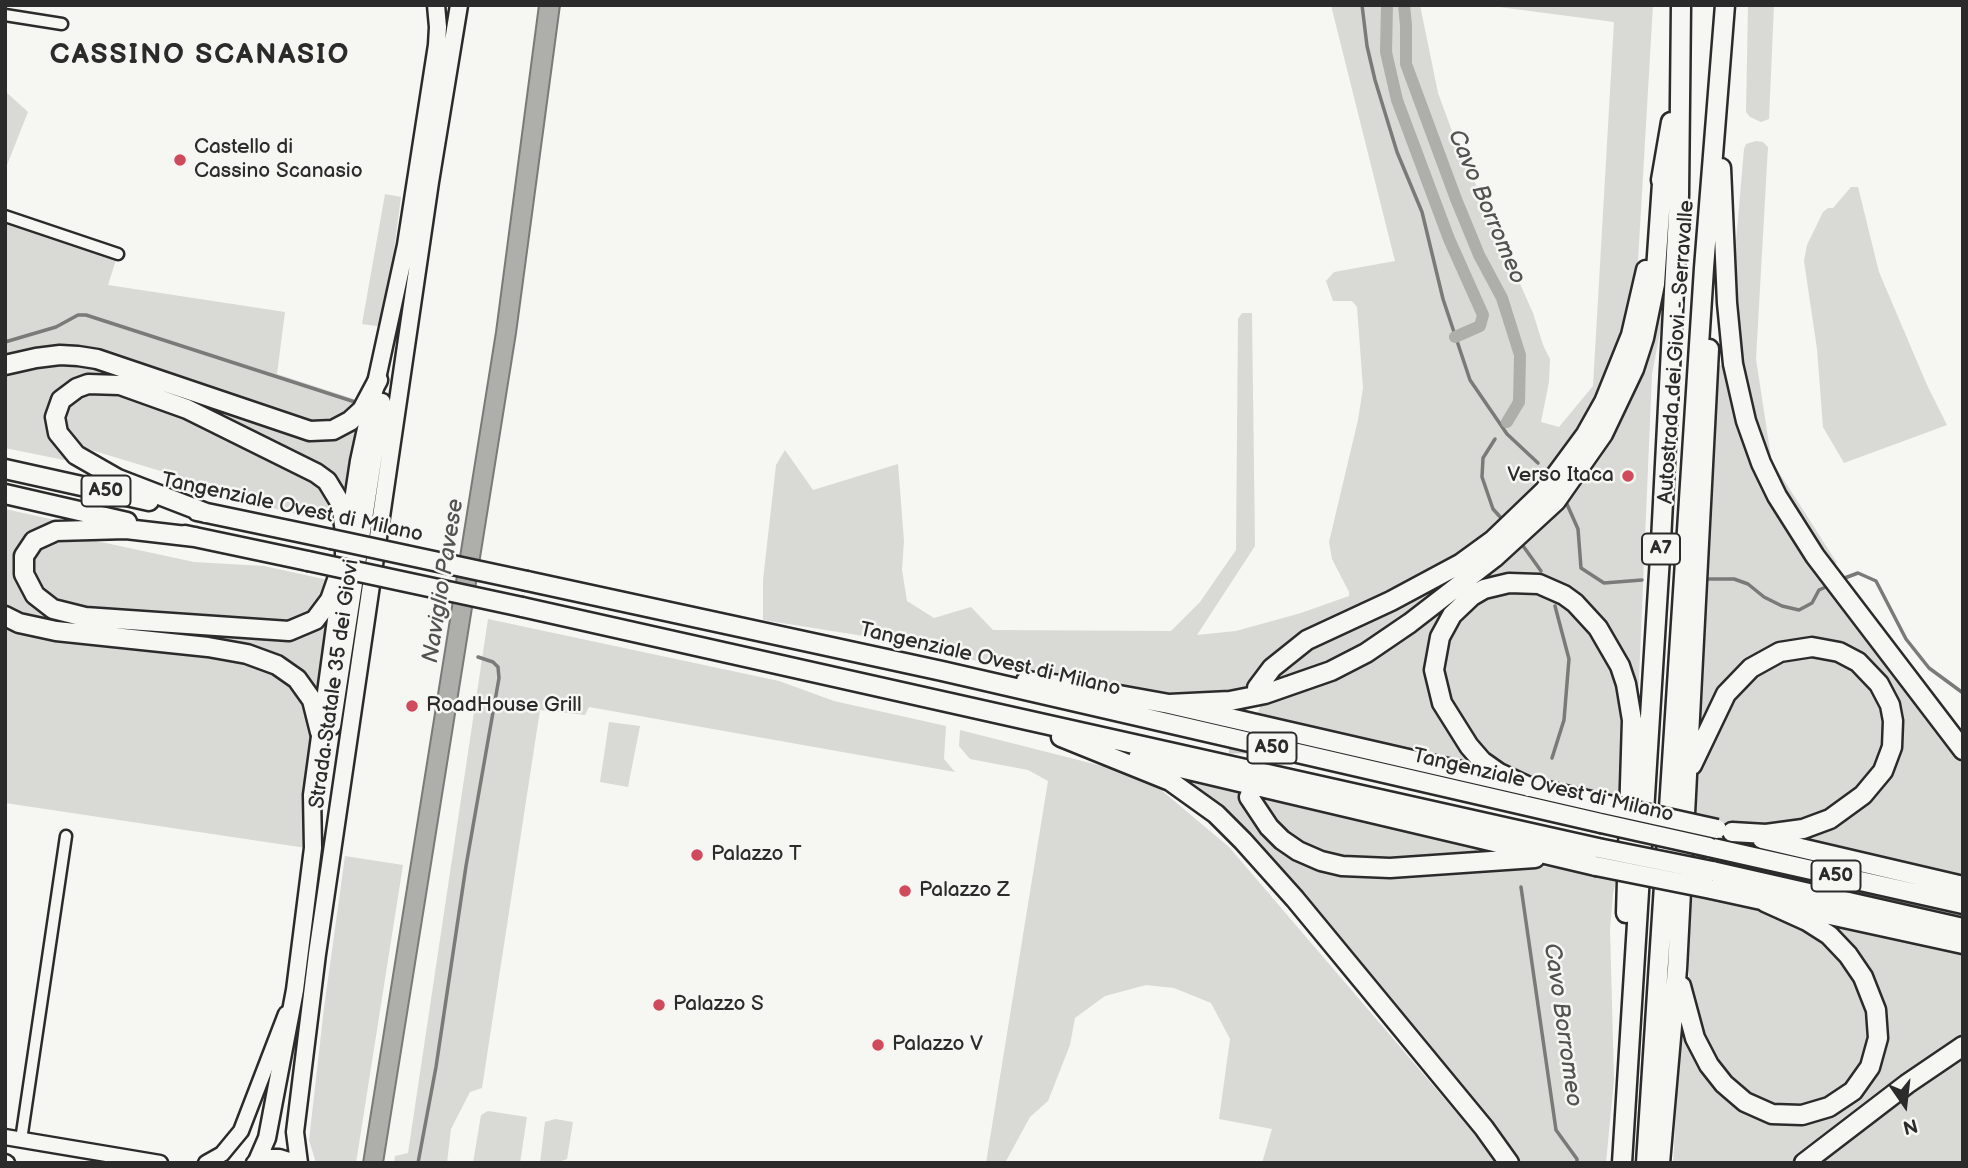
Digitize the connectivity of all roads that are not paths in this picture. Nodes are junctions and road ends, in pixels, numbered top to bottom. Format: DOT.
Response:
graph roads {
  1 [pos="436,5"];
  2 [pos="459,5"];
  3 [pos="1681,5"];
  4 [pos="1725,5"];
  5 [pos="5,15"];
  6 [pos="62,24"];
  7 [pos="1679,77"];
  8 [pos="1717,125"];
  9 [pos="1663,169"];
  10 [pos="5,216"];
  11 [pos="408,236"];
  12 [pos="118,254"];
  13 [pos="1704,268"];
  14 [pos="5,365"];
  15 [pos="378,380"];
  16 [pos="5,468"];
  17 [pos="5,494"];
  18 [pos="206,513"];
  19 [pos="195,537"];
  20 [pos="345,557"];
  21 [pos="5,616"];
  22 [pos="942,671"];
  23 [pos="1257,688"];
  24 [pos="1168,704"];
  25 [pos="992,713"];
  26 [pos="320,732"];
  27 [pos="1080,744"];
  28 [pos="1963,750"];
  29 [pos="1687,775"];
  30 [pos="1529,787"];
  31 [pos="1249,797"];
  32 [pos="1725,831"];
  33 [pos="66,836"];
  34 [pos="313,848"];
  35 [pos="1554,857"];
  36 [pos="1597,857"];
  37 [pos="1963,887"];
  38 [pos="1765,902"];
  39 [pos="1963,904"];
  40 [pos="1963,929"];
  41 [pos="1963,944"];
  42 [pos="1677,969"];
  43 [pos="295,990"];
  44 [pos="1631,1020"];
  45 [pos="1963,1046"];
  46 [pos="5,1138"];
  47 [pos="21,1140"];
  48 [pos="256,1162"];
  49 [pos="160,1163"];
  50 [pos="206,1163"];
  51 [pos="297,1163"];
  52 [pos="1508,1163"];
  53 [pos="1622,1163"];
  54 [pos="1646,1163"];
  55 [pos="1660,1163"];
  56 [pos="1804,1163"];
  1 -- 11 [label="main road, Strada Statale 35 dei Giovi"];
  2 -- 51 [label="main road, Strada Statale 35 dei Giovi"];
  3 -- 7 [label="highway, Autostrada dei Giovi - Serravalle / A7"];
  4 -- 8 [label="highway, Autostrada dei Giovi - Serravalle / A7"];
  5 -- 6 [label="street"];
  7 -- 9 [label="highway"];
  7 -- 44 [label="highway, Autostrada dei Giovi - Serravalle / A7"];
  8 -- 13 [label="highway, Autostrada dei Giovi - Serravalle / A7"];
  8 -- 28 [label="highway"];
  9 -- 23 [label="highway"];
  9 -- 24 [label="highway"];
  10 -- 12 [label="street"];
  11 -- 15 [label="main road"];
  11 -- 34 [label="main road, Strada Statale 35 dei Giovi"];
  13 -- 29 [label="highway, A7"];
  13 -- 54 [label="highway, Autostrada dei Giovi - Serravalle / A7"];
  14 -- 15 [label="highway"];
  15 -- 20 [label="main road"];
  16 -- 18 [label="highway, Tangenziale Ovest di Milano / A50"];
  17 -- 19 [label="highway, A50"];
  18 -- 20 [label="highway"];
  18 -- 22 [label="highway, Tangenziale Ovest di Milano / A50, bridge"];
  19 -- 20 [label="highway"];
  19 -- 25 [label="highway, A50, bridge"];
  20 -- 26 [label="main road"];
  21 -- 26 [label="highway"];
  22 -- 24 [label="highway"];
  22 -- 39 [label="highway, Tangenziale Ovest di Milano / A50, bridge"];
  24 -- 30 [label="highway"];
  25 -- 27 [label="highway"];
  25 -- 36 [label="highway, A50"];
  26 -- 34 [label="main road"];
  27 -- 35 [label="highway"];
  27 -- 52 [label="highway"];
  29 -- 32 [label="highway"];
  29 -- 42 [label="highway, A7"];
  30 -- 32 [label="highway, bridge"];
  30 -- 44 [label="highway"];
  31 -- 35 [label="highway"];
  32 -- 37 [label="highway"];
  33 -- 47 [label="street"];
  34 -- 43 [label="main road"];
  35 -- 36 [label="highway"];
  36 -- 38 [label="highway, bridge"];
  36 -- 40 [label="highway, A50, bridge"];
  38 -- 41 [label="highway"];
  38 -- 42 [label="highway"];
  42 -- 55 [label="highway, A7"];
  43 -- 48 [label="main road"];
  43 -- 50 [label="main road"];
  44 -- 53 [label="highway, Autostrada dei Giovi - Serravalle / A7"];
  45 -- 56 [label="highway"];
  46 -- 47 [label="main road"];
  47 -- 49 [label="main road"];
  48 -- 51 [label="main road"];
}
